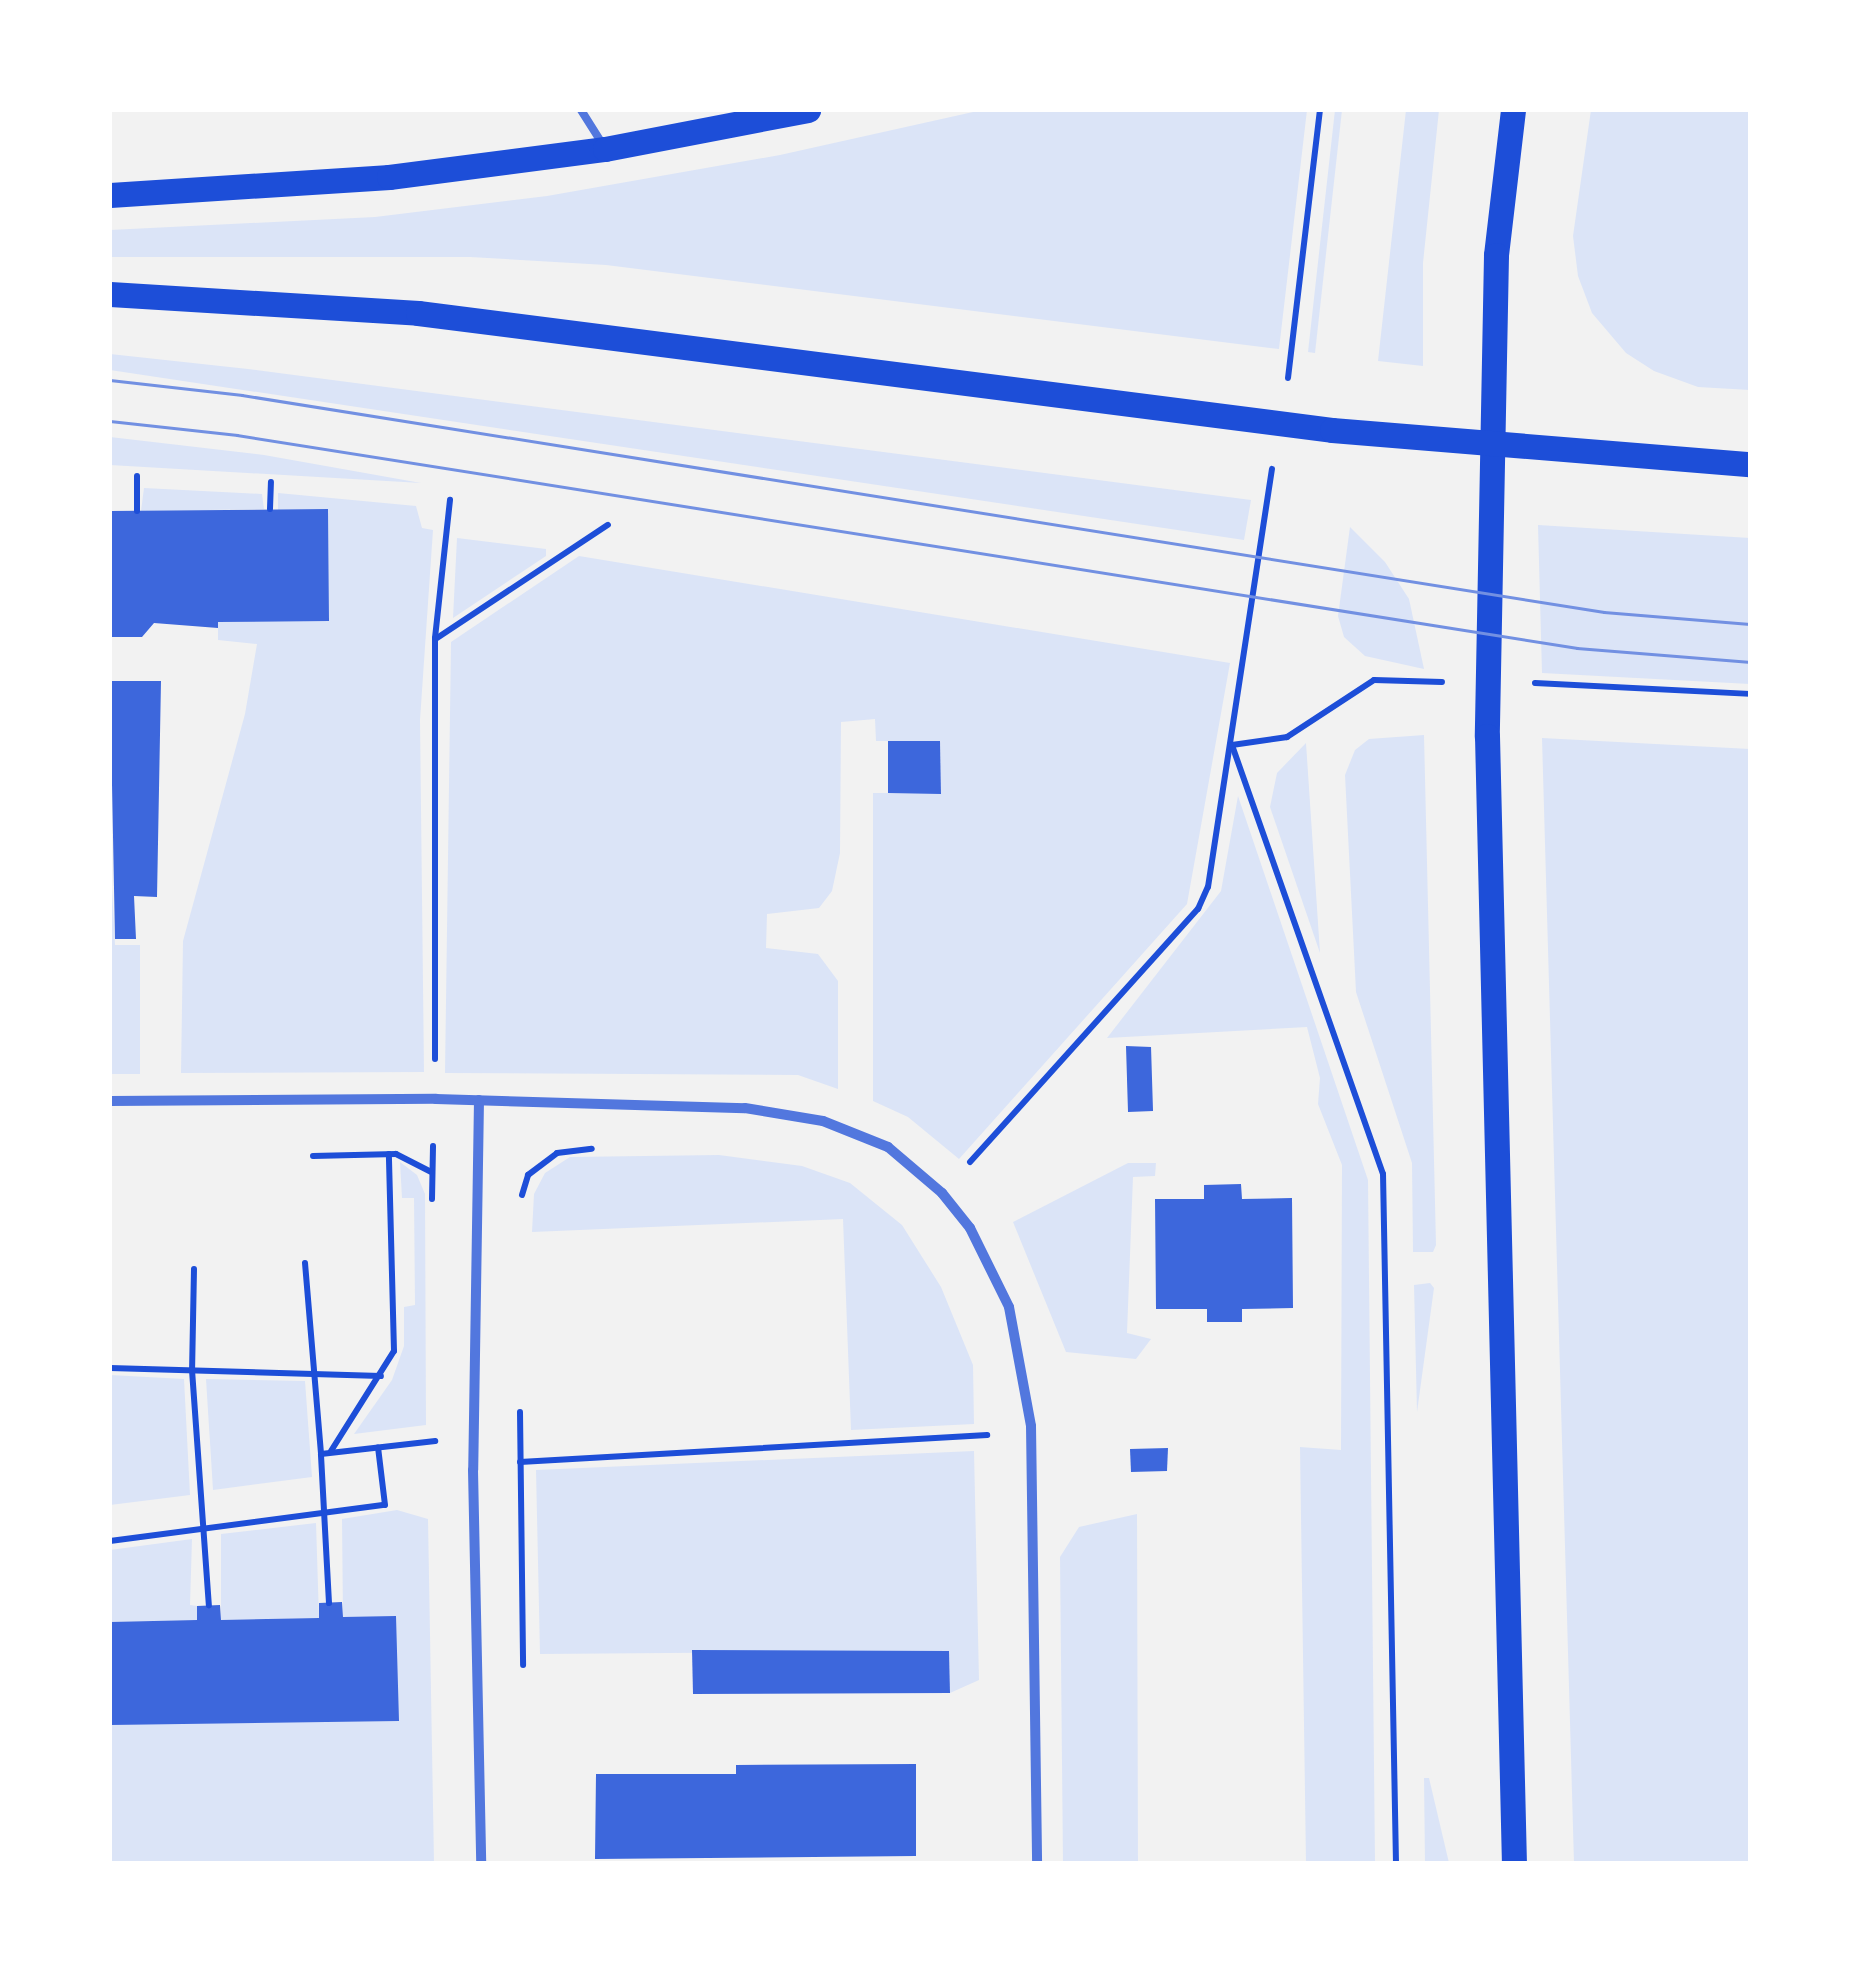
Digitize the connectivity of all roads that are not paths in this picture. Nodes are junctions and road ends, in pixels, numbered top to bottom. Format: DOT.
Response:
graph roads {
  1 [pos="581,110"];
  2 [pos="808,110"];
  3 [pos="1513,110"];
  4 [pos="605,149"];
  5 [pos="110,194"];
  6 [pos="110,294"];
  7 [pos="1492,447"];
  8 [pos="1750,464"];
  9 [pos="479,1100"];
  10 [pos="110,1101"];
  11 [pos="481,1863"];
  12 [pos="1036,1863"];
  13 [pos="1514,1863"];
  1 -- 4 [label="lane"];
  2 -- 4 [label="main road"];
  3 -- 7 [label="main road"];
  4 -- 5 [label="main road"];
  6 -- 7 [label="main road"];
  7 -- 8 [label="main road"];
  7 -- 13 [label="main road"];
  9 -- 10 [label="street"];
  9 -- 11 [label="street"];
  9 -- 12 [label="street"];
}
